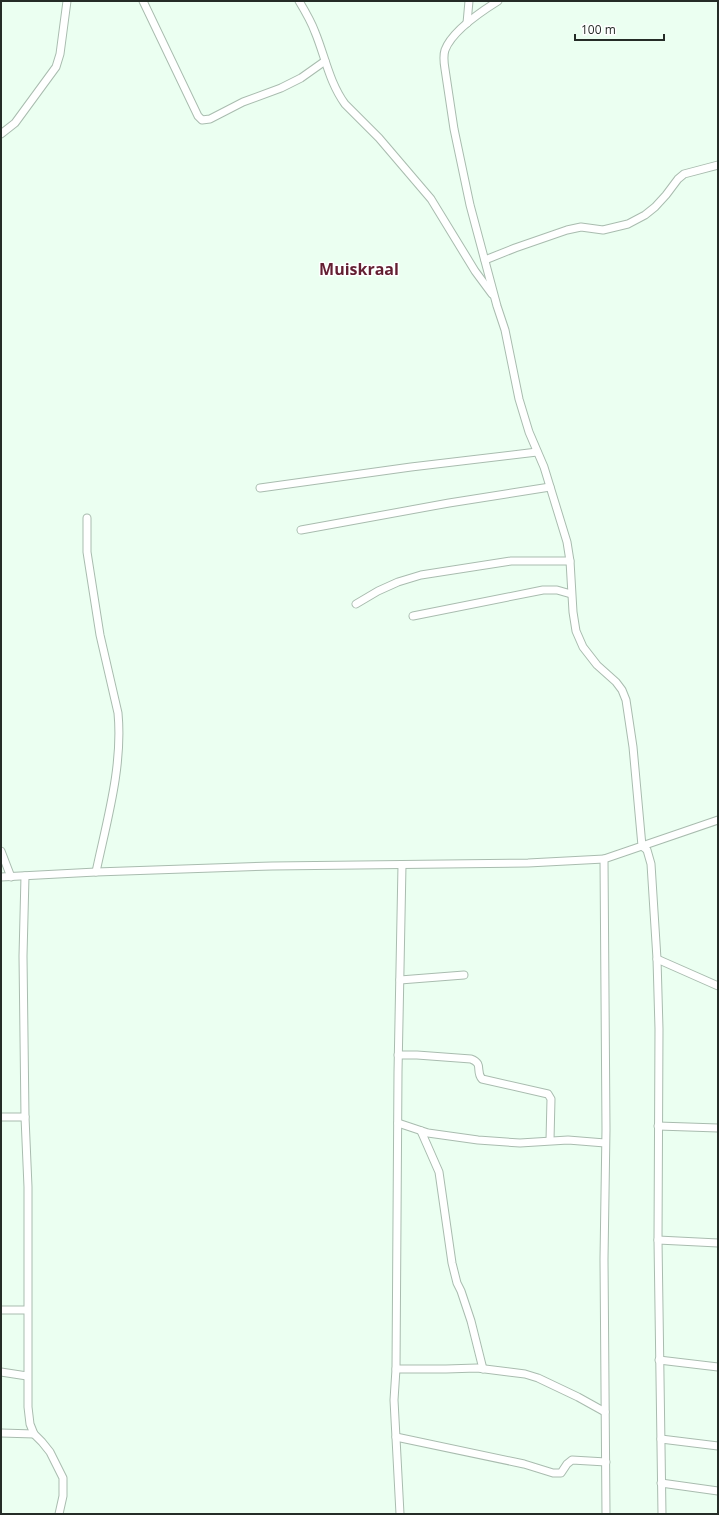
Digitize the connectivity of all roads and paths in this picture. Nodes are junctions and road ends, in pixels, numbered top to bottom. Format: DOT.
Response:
graph roads {
  1 [pos="67,1"];
  2 [pos="143,1"];
  3 [pos="299,1"];
  4 [pos="469,1"];
  5 [pos="498,1"];
  6 [pos="467,23"];
  7 [pos="325,61"];
  8 [pos="1,134"];
  9 [pos="718,165"];
  10 [pos="485,260"];
  11 [pos="495,297"];
  12 [pos="537,452"];
  13 [pos="550,487"];
  14 [pos="260,488"];
  15 [pos="87,518"];
  16 [pos="301,530"];
  17 [pos="570,561"];
  18 [pos="572,594"];
  19 [pos="356,604"];
  20 [pos="413,616"];
  21 [pos="718,820"];
  22 [pos="642,846"];
  23 [pos="1,851"];
  24 [pos="604,859"];
  25 [pos="402,865"];
  26 [pos="96,872"];
  27 [pos="25,876"];
  28 [pos="1,877"];
  29 [pos="11,877"];
  30 [pos="657,959"];
  31 [pos="464,975"];
  32 [pos="400,980"];
  33 [pos="718,986"];
  34 [pos="398,1055"];
  35 [pos="25,1117"];
  36 [pos="1,1118"];
  37 [pos="398,1122"];
  38 [pos="658,1126"];
  39 [pos="718,1128"];
  40 [pos="421,1131"];
  41 [pos="550,1140"];
  42 [pos="605,1143"];
  43 [pos="658,1240"];
  44 [pos="718,1243"];
  45 [pos="1,1310"];
  46 [pos="27,1310"];
  47 [pos="659,1360"];
  48 [pos="718,1367"];
  49 [pos="483,1368"];
  50 [pos="396,1369"];
  51 [pos="1,1372"];
  52 [pos="27,1376"];
  53 [pos="605,1412"];
  54 [pos="1,1433"];
  55 [pos="34,1434"];
  56 [pos="396,1437"];
  57 [pos="661,1439"];
  58 [pos="718,1446"];
  59 [pos="606,1462"];
  60 [pos="661,1483"];
  61 [pos="718,1491"];
  62 [pos="59,1514"];
  63 [pos="400,1514"];
  64 [pos="606,1514"];
  65 [pos="662,1514"];
  1 -- 8 [label="street"];
  2 -- 7 [label="street"];
  3 -- 7 [label="street"];
  4 -- 6 [label="street"];
  5 -- 6 [label="street"];
  6 -- 10 [label="street"];
  7 -- 11 [label="street"];
  9 -- 10 [label="street"];
  10 -- 11 [label="street"];
  11 -- 12 [label="street"];
  12 -- 13 [label="street"];
  12 -- 14 [label="street"];
  13 -- 16 [label="street"];
  13 -- 17 [label="street"];
  15 -- 26 [label="street"];
  17 -- 18 [label="street"];
  17 -- 19 [label="street"];
  18 -- 20 [label="street"];
  18 -- 22 [label="street"];
  21 -- 22 [label="street"];
  22 -- 24 [label="street"];
  22 -- 30 [label="street"];
  23 -- 29 [label="street"];
  24 -- 25 [label="street"];
  24 -- 42 [label="street"];
  25 -- 26 [label="street"];
  25 -- 32 [label="street"];
  26 -- 27 [label="street"];
  27 -- 29 [label="street"];
  27 -- 35 [label="street"];
  28 -- 29 [label="street"];
  30 -- 33 [label="street"];
  30 -- 38 [label="street"];
  31 -- 32 [label="street"];
  32 -- 34 [label="street"];
  34 -- 37 [label="street"];
  34 -- 41 [label="street"];
  35 -- 36 [label="street"];
  35 -- 46 [label="street"];
  37 -- 40 [label="street"];
  37 -- 50 [label="street"];
  38 -- 39 [label="street"];
  38 -- 43 [label="street"];
  40 -- 41 [label="street"];
  40 -- 49 [label="street"];
  41 -- 42 [label="street"];
  42 -- 53 [label="street"];
  43 -- 44 [label="street"];
  43 -- 47 [label="street"];
  45 -- 46 [label="street"];
  46 -- 52 [label="street"];
  47 -- 48 [label="street"];
  47 -- 57 [label="street"];
  49 -- 50 [label="street"];
  49 -- 53 [label="street"];
  50 -- 56 [label="street"];
  51 -- 52 [label="street"];
  52 -- 55 [label="street"];
  53 -- 59 [label="street"];
  54 -- 55 [label="street"];
  55 -- 62 [label="street"];
  56 -- 59 [label="street"];
  56 -- 63 [label="street"];
  57 -- 58 [label="street"];
  57 -- 60 [label="street"];
  59 -- 64 [label="street"];
  60 -- 61 [label="street"];
  60 -- 65 [label="street"];
}
